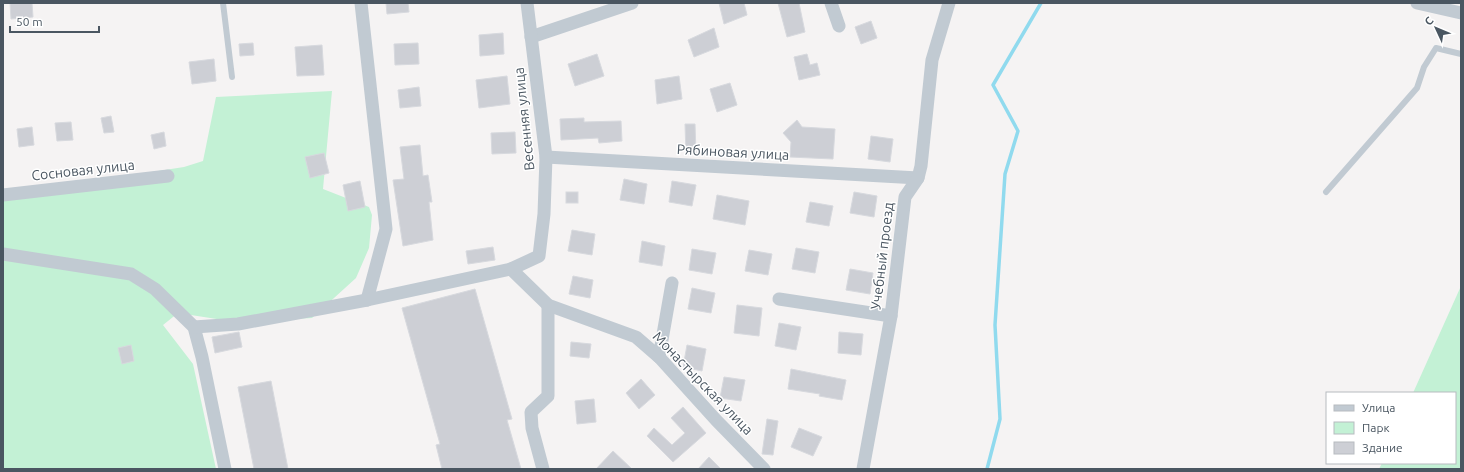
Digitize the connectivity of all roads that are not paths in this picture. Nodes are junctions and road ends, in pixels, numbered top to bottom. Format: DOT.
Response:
graph roads {
  1 [pos="224,3"];
  2 [pos="362,3"];
  3 [pos="527,3"];
  4 [pos="632,3"];
  5 [pos="831,3"];
  6 [pos="949,3"];
  7 [pos="1417,3"];
  8 [pos="1461,14"];
  9 [pos="839,26"];
  10 [pos="531,37"];
  11 [pos="1461,54"];
  12 [pos="232,77"];
  13 [pos="546,157"];
  14 [pos="168,176"];
  15 [pos="918,178"];
  16 [pos="1326,192"];
  17 [pos="3,195"];
  18 [pos="3,254"];
  19 [pos="511,269"];
  20 [pos="672,282"];
  21 [pos="778,299"];
  22 [pos="367,300"];
  23 [pos="548,305"];
  24 [pos="891,316"];
  25 [pos="194,327"];
  26 [pos="659,357"];
  27 [pos="225,469"];
  28 [pos="543,469"];
  29 [pos="764,469"];
  30 [pos="863,469"];
  1 -- 12 [label="lane"];
  2 -- 22 [label="street"];
  3 -- 10 [label="street, Весенняя улица"];
  4 -- 10 [label="street"];
  5 -- 9 [label="street"];
  6 -- 15 [label="street, Учебный проезд"];
  7 -- 8 [label="street"];
  10 -- 13 [label="street, Весенняя улица"];
  11 -- 16 [label="lane"];
  13 -- 15 [label="street, Рябиновая улица"];
  13 -- 19 [label="street, Весенняя улица"];
  14 -- 17 [label="street, Сосновая улица"];
  15 -- 24 [label="street, Учебный проезд"];
  18 -- 25 [label="street"];
  19 -- 22 [label="street"];
  19 -- 23 [label="street, Монастырская улица"];
  20 -- 26 [label="street"];
  21 -- 24 [label="street"];
  22 -- 25 [label="street"];
  23 -- 26 [label="street, Монастырская улица"];
  23 -- 28 [label="street"];
  24 -- 30 [label="street, Учебный проезд"];
  25 -- 27 [label="street"];
  26 -- 29 [label="street, Монастырская улица"];
}
